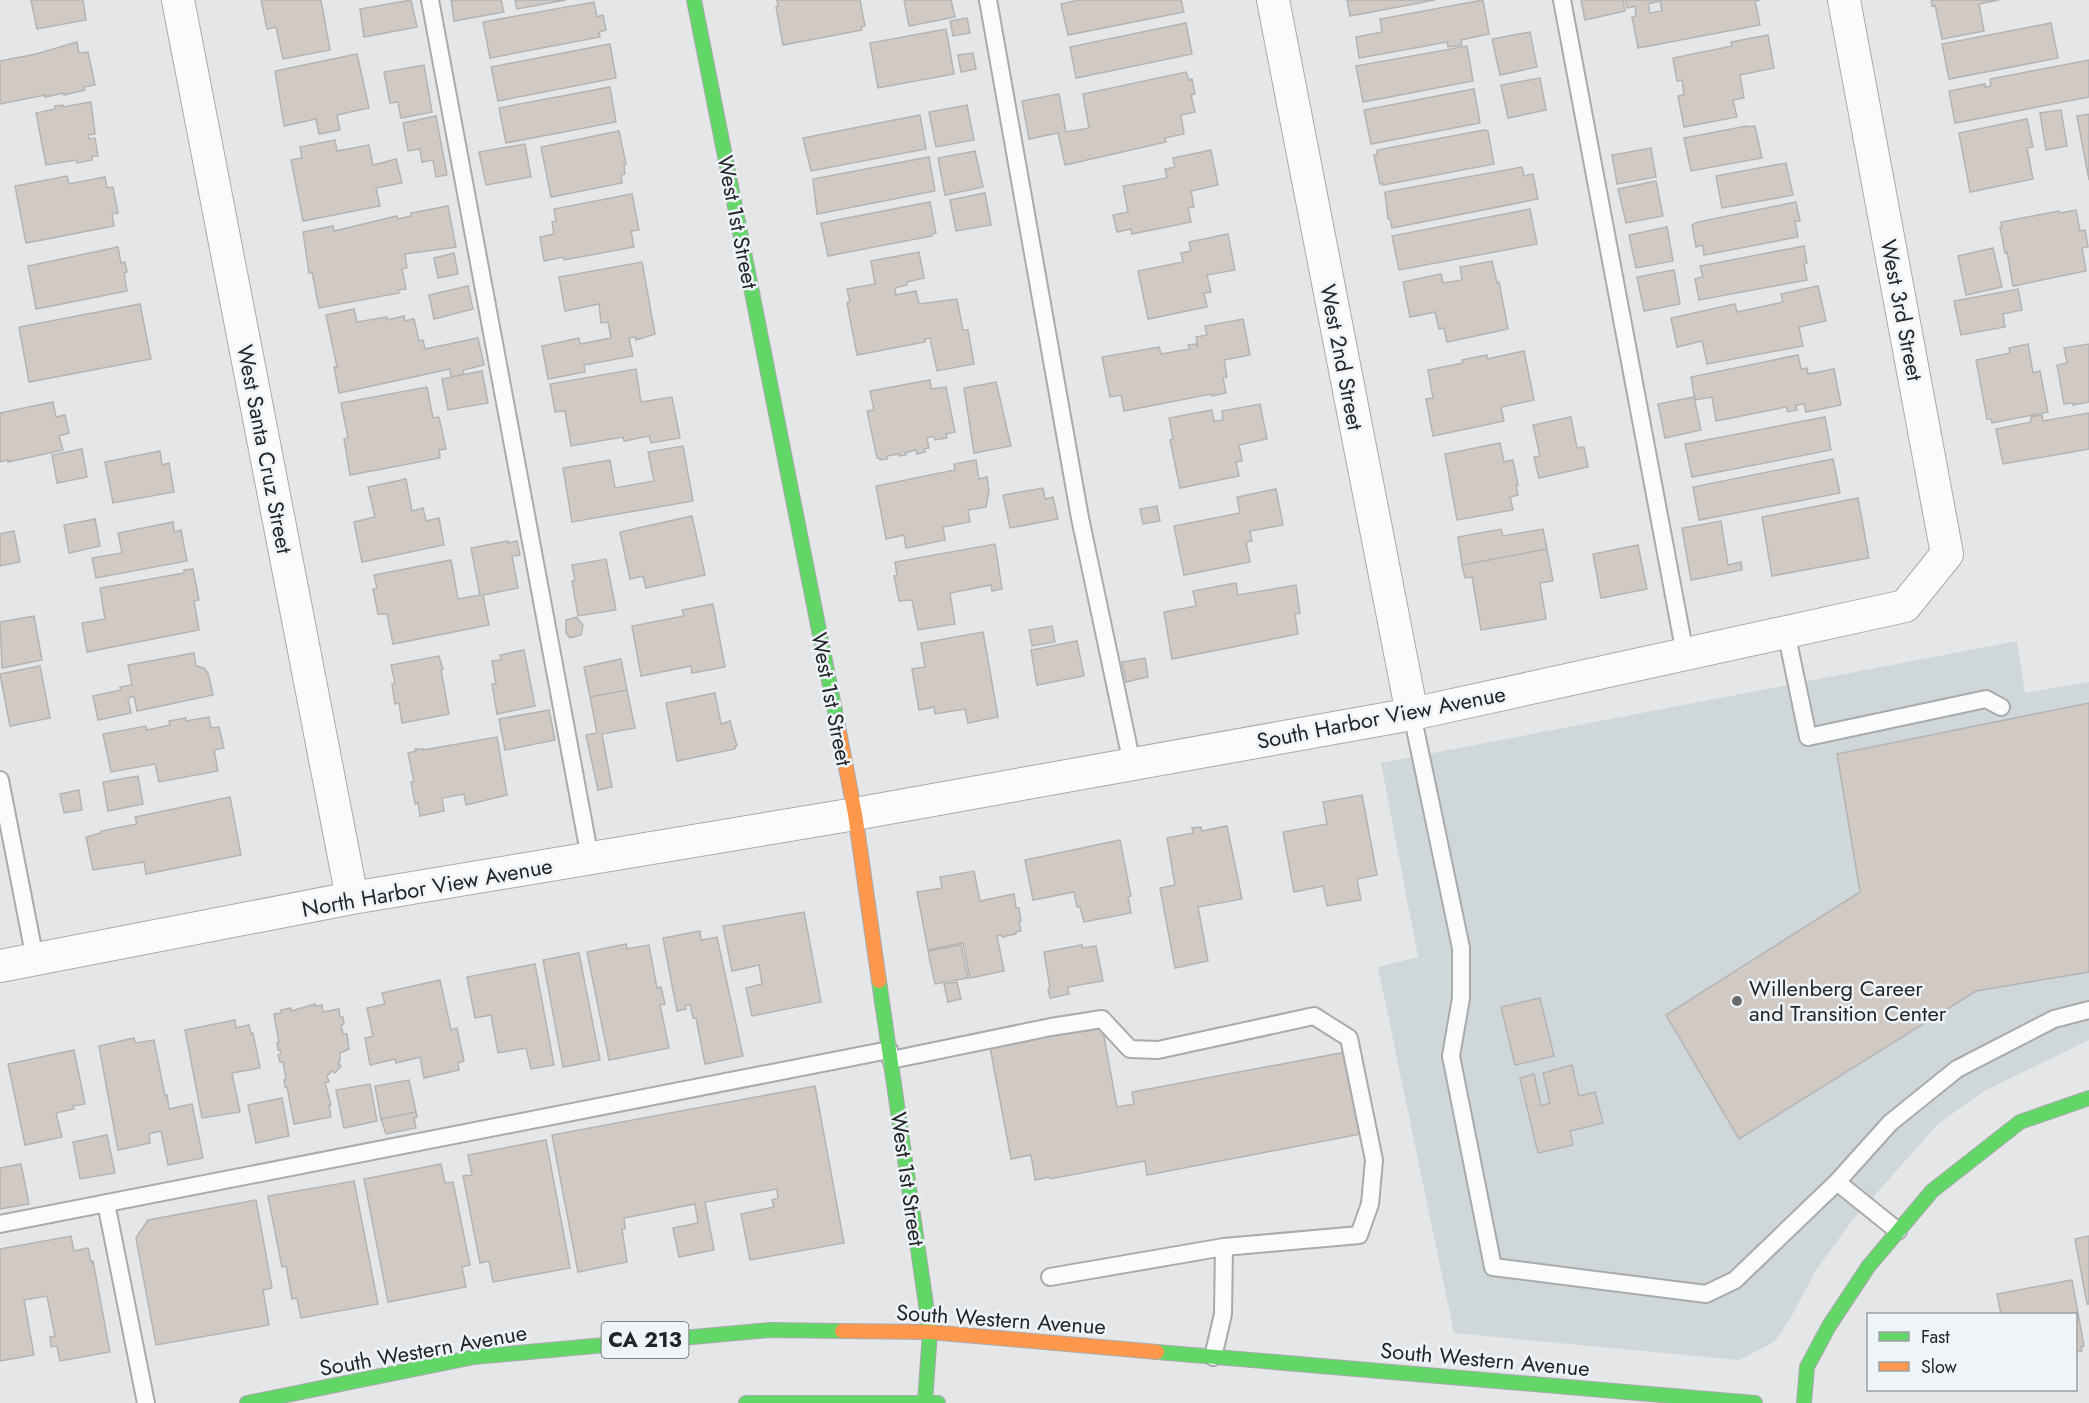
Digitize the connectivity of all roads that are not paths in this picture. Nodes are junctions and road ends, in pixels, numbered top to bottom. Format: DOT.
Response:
graph roads {
  1 [pos="178,0"];
  2 [pos="430,0"];
  3 [pos="694,0"];
  4 [pos="988,0"];
  5 [pos="1273,0"];
  6 [pos="1562,0"];
  7 [pos="1844,0"];
  8 [pos="1905,606"];
  9 [pos="1786,632"];
  10 [pos="1684,654"];
  11 [pos="2001,707"];
  12 [pos="1412,714"];
  13 [pos="1132,764"];
  14 [pos="0,780"];
  15 [pos="855,814"];
  16 [pos="590,858"];
  17 [pos="352,898"];
  18 [pos="35,959"];
  19 [pos="0,966"];
  20 [pos="2089,1010"];
  21 [pos="890,1055"];
  22 [pos="2089,1098"];
  23 [pos="1837,1182"];
  24 [pos="106,1203"];
  25 [pos="0,1224"];
  26 [pos="1898,1231"];
  27 [pos="1224,1247"];
  28 [pos="1050,1277"];
  29 [pos="930,1332"];
  30 [pos="1213,1357"];
  31 [pos="146,1403"];
  32 [pos="247,1403"];
  33 [pos="746,1403"];
  34 [pos="929,1403"];
  35 [pos="1755,1403"];
  36 [pos="1804,1403"];
  1 -- 17 [label="street, West Santa Cruz Street"];
  2 -- 16 [label="lane"];
  3 -- 15 [label="main road, West 1st Street"];
  4 -- 13 [label="lane"];
  5 -- 12 [label="street, West 2nd Street"];
  6 -- 10 [label="lane"];
  7 -- 8 [label="street, West 3rd Street"];
  8 -- 9 [label="street, South Harbor View Avenue"];
  9 -- 10 [label="street, South Harbor View Avenue"];
  9 -- 11 [label="lane"];
  10 -- 12 [label="street, South Harbor View Avenue"];
  12 -- 13 [label="street, South Harbor View Avenue"];
  12 -- 23 [label="lane"];
  13 -- 15 [label="street, South Harbor View Avenue"];
  14 -- 18 [label="lane"];
  15 -- 16 [label="street, North Harbor View Avenue"];
  15 -- 21 [label="main road, West 1st Street"];
  16 -- 17 [label="street, North Harbor View Avenue"];
  17 -- 18 [label="street, North Harbor View Avenue"];
  18 -- 19 [label="street, North Harbor View Avenue"];
  20 -- 23 [label="lane"];
  21 -- 24 [label="lane"];
  21 -- 27 [label="lane"];
  21 -- 29 [label="main road, West 1st Street"];
  22 -- 26 [label="main road"];
  23 -- 26 [label="lane"];
  24 -- 25 [label="lane"];
  24 -- 31 [label="lane"];
  26 -- 36 [label="main road"];
  27 -- 28 [label="lane"];
  27 -- 30 [label="lane"];
  29 -- 30 [label="main road, South Western Avenue / CA 213"];
  29 -- 32 [label="main road, South Western Avenue / CA 213"];
  29 -- 34 [label="main road, West 1st Street"];
  30 -- 35 [label="main road, South Western Avenue / CA 213"];
  33 -- 34 [label="main road"];
}
